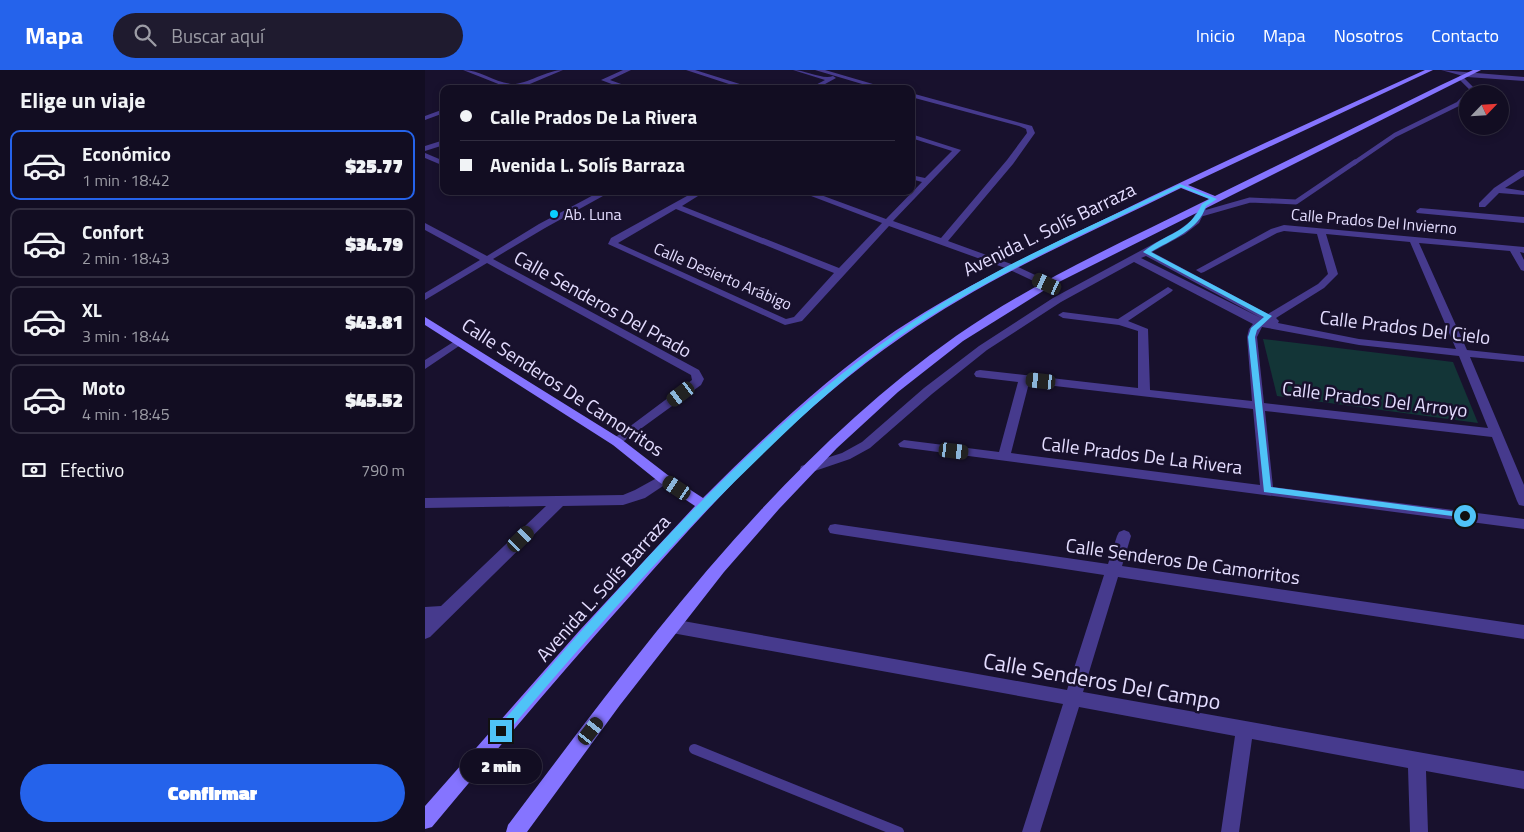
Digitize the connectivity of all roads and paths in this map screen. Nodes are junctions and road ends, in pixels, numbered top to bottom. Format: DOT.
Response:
graph roads {
  1 [pos="466,70"];
  2 [pos="489,70"];
  3 [pos="560,70"];
  4 [pos="628,70"];
  5 [pos="689,70"];
  6 [pos="796,70"];
  7 [pos="818,70"];
  8 [pos="1430,70"];
  9 [pos="1444,70"];
  10 [pos="1501,70"];
  11 [pos="477,74"];
  12 [pos="1469,74"];
  13 [pos="1524,74"];
  14 [pos="838,76"];
  15 [pos="830,79"];
  16 [pos="1524,79"];
  17 [pos="505,85"];
  18 [pos="521,85"];
  19 [pos="620,85"];
  20 [pos="738,85"];
  21 [pos="819,85"];
  22 [pos="851,85"];
  23 [pos="872,85"];
  24 [pos="915,96"];
  25 [pos="915,103"];
  26 [pos="1459,103"];
  27 [pos="440,112"];
  28 [pos="425,118"];
  29 [pos="1031,133"];
  30 [pos="915,137"];
  31 [pos="440,143"];
  32 [pos="425,149"];
  33 [pos="425,155"];
  34 [pos="440,162"];
  35 [pos="1524,172"];
  36 [pos="915,177"];
  37 [pos="926,181"];
  38 [pos="1181,185"];
  39 [pos="1497,190"];
  40 [pos="915,193"];
  41 [pos="1524,193"];
  42 [pos="600,195"];
  43 [pos="695,195"];
  44 [pos="812,195"];
  45 [pos="913,195"];
  46 [pos="1482,205"];
  47 [pos="675,206"];
  48 [pos="1206,206"];
  49 [pos="1420,211"];
  50 [pos="1524,220"];
  51 [pos="887,222"];
  52 [pos="425,226"];
  53 [pos="1320,230"];
  54 [pos="1413,239"];
  55 [pos="942,242"];
  56 [pos="1513,249"];
  57 [pos="1524,250"];
  58 [pos="1146,252"];
  59 [pos="1135,259"];
  60 [pos="487,260"];
  61 [pos="1011,267"];
  62 [pos="1524,268"];
  63 [pos="1201,270"];
  64 [pos="840,272"];
  65 [pos="1047,284"];
  66 [pos="1168,290"];
  67 [pos="425,297"];
  68 [pos="1063,316"];
  69 [pos="425,320"];
  70 [pos="1264,320"];
  71 [pos="1120,322"];
  72 [pos="459,342"];
  73 [pos="1463,352"];
  74 [pos="1524,359"];
  75 [pos="425,365"];
  76 [pos="980,374"];
  77 [pos="1025,380"];
  78 [pos="1144,392"];
  79 [pos="1260,404"];
  80 [pos="1497,433"];
  81 [pos="617,442"];
  82 [pos="904,444"];
  83 [pos="1004,457"];
  84 [pos="806,469"];
  85 [pos="664,479"];
  86 [pos="1267,490"];
  87 [pos="1524,501"];
  88 [pos="559,502"];
  89 [pos="425,503"];
  90 [pos="703,505"];
  91 [pos="1524,524"];
  92 [pos="835,529"];
  93 [pos="1123,536"];
  94 [pos="1113,570"];
  95 [pos="444,613"];
  96 [pos="425,614"];
  97 [pos="672,626"];
  98 [pos="425,632"];
  99 [pos="1524,632"];
  100 [pos="1074,698"];
  101 [pos="1245,729"];
  102 [pos="694,749"];
  103 [pos="1417,760"];
  104 [pos="1524,780"];
  105 [pos="425,820"];
  106 [pos="515,832"];
  107 [pos="899,832"];
  108 [pos="1031,832"];
  109 [pos="1230,832"];
  110 [pos="1419,832"];
  1 -- 11 [label="street"];
  2 -- 11 [label="street"];
  3 -- 18 [label="street"];
  4 -- 19 [label="street"];
  5 -- 20 [label="street"];
  6 -- 15 [label="street"];
  7 -- 14 [label="street"];
  8 -- 38 [label="main road, Avenida L. Solís Barraza"];
  9 -- 12 [label="street"];
  10 -- 13 [label="street"];
  11 -- 17 [label="street"];
  12 -- 16 [label="street"];
  12 -- 48 [label="main road"];
  14 -- 15 [label="street"];
  14 -- 23 [label="street"];
  15 -- 21 [label="street"];
  15 -- 22 [label="street"];
  24 -- 29 [label="street"];
  25 -- 29 [label="street"];
  26 -- 48 [label="lane"];
  27 -- 28 [label="street"];
  29 -- 55 [label="street"];
  30 -- 37 [label="street, Calle Desierto Arábigo"];
  31 -- 32 [label="street"];
  33 -- 34 [label="street"];
  35 -- 39 [label="street"];
  36 -- 37 [label="street"];
  37 -- 40 [label="street, Calle Desierto Arábigo"];
  38 -- 48 [label="main road"];
  38 -- 61 [label="main road, Avenida L. Solís Barraza"];
  39 -- 41 [label="street"];
  39 -- 46 [label="street"];
  42 -- 60 [label="street"];
  43 -- 47 [label="street, Calle Desierto Arábigo"];
  44 -- 51 [label="street"];
  45 -- 51 [label="street, Calle Desierto Arábigo"];
  47 -- 64 [label="street"];
  47 -- 64 [label="street, Calle Desierto Arábigo"];
  48 -- 58 [label="street"];
  48 -- 65 [label="main road"];
  49 -- 50 [label="street"];
  51 -- 55 [label="street"];
  51 -- 64 [label="street, Calle Desierto Arábigo"];
  52 -- 60 [label="street, Calle Senderos Del Prado"];
  53 -- 54 [label="street, Calle Prados Del Invierno"];
  53 -- 63 [label="street, Calle Prados Del Invierno"];
  53 -- 70 [label="street"];
  54 -- 56 [label="street, Calle Prados Del Invierno"];
  54 -- 73 [label="street"];
  55 -- 61 [label="street"];
  56 -- 57 [label="street, Calle Prados Del Invierno"];
  56 -- 62 [label="street"];
  58 -- 59 [label="street"];
  58 -- 70 [label="street, Calle Prados Del Cielo"];
  59 -- 70 [label="street, Calle Prados Del Cielo"];
  59 -- 84 [label="street"];
  60 -- 67 [label="street"];
  60 -- 81 [label="street, Calle Senderos Del Prado"];
  61 -- 65 [label="street"];
  61 -- 90 [label="main road, Avenida L. Solís Barraza"];
  65 -- 84 [label="main road"];
  66 -- 71 [label="street"];
  68 -- 71 [label="street"];
  69 -- 72 [label="main road, Calle Senderos De Camorritos"];
  70 -- 73 [label="street, Calle Prados Del Cielo"];
  70 -- 79 [label="street"];
  71 -- 78 [label="street"];
  72 -- 75 [label="street"];
  72 -- 81 [label="main road, Calle Senderos De Camorritos"];
  73 -- 74 [label="street, Calle Prados Del Cielo"];
  73 -- 80 [label="street"];
  76 -- 77 [label="street, Calle Prados Del Arroyo"];
  77 -- 78 [label="street, Calle Prados Del Arroyo"];
  77 -- 83 [label="street"];
  78 -- 79 [label="street, Calle Prados Del Arroyo"];
  79 -- 80 [label="street, Calle Prados Del Arroyo"];
  79 -- 86 [label="street"];
  80 -- 87 [label="street"];
  81 -- 85 [label="main road, Calle Senderos De Camorritos"];
  82 -- 83 [label="street, Calle Prados De La Rivera"];
  83 -- 86 [label="street, Calle Prados De La Rivera"];
  84 -- 97 [label="main road"];
  85 -- 88 [label="street"];
  85 -- 90 [label="main road, Calle Senderos De Camorritos"];
  86 -- 91 [label="street, Calle Prados De La Rivera"];
  88 -- 89 [label="street"];
  88 -- 95 [label="street"];
  90 -- 105 [label="main road, Avenida L. Solís Barraza"];
  92 -- 94 [label="street, Calle Senderos De Camorritos"];
  93 -- 94 [label="street"];
  94 -- 99 [label="street, Calle Senderos De Camorritos"];
  94 -- 100 [label="street"];
  95 -- 96 [label="street"];
  95 -- 98 [label="street"];
  97 -- 100 [label="street, Calle Senderos Del Campo"];
  97 -- 106 [label="main road"];
  100 -- 101 [label="street, Calle Senderos Del Campo"];
  100 -- 108 [label="street"];
  101 -- 103 [label="street, Calle Senderos Del Campo"];
  101 -- 109 [label="street"];
  102 -- 107 [label="lane"];
  103 -- 104 [label="street, Calle Senderos Del Campo"];
  103 -- 110 [label="street"];
}
